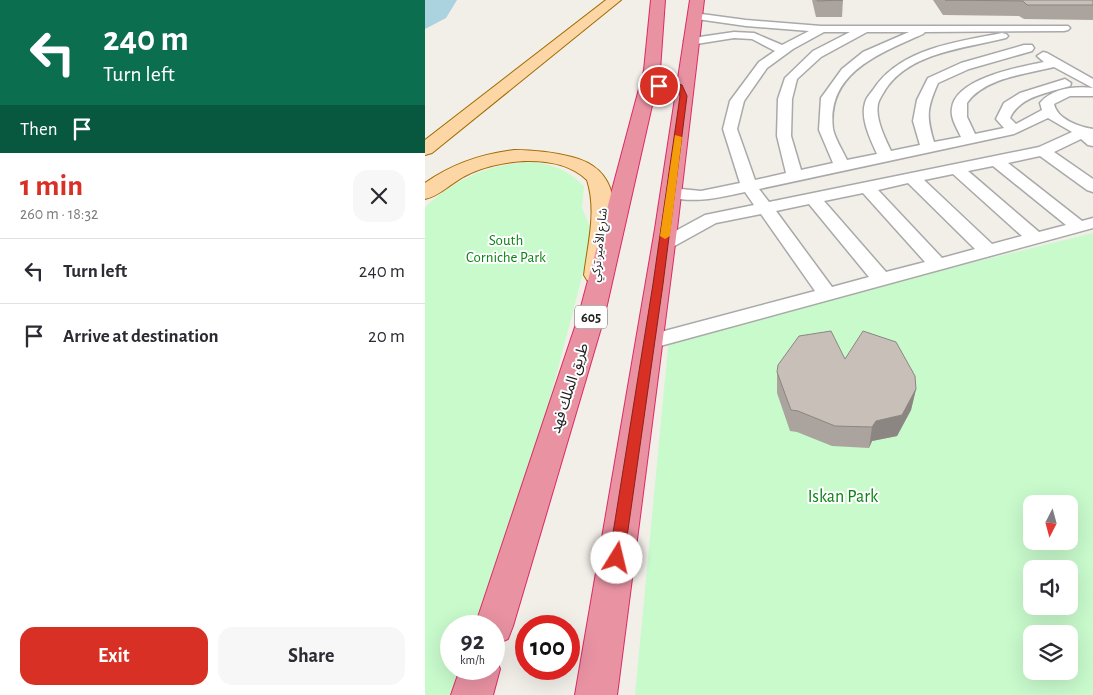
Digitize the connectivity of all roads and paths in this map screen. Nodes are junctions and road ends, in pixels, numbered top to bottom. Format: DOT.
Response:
graph roads {
  1 [pos="614,0"];
  2 [pos="658,0"];
  3 [pos="757,24"];
  4 [pos="929,28"];
  5 [pos="991,28"];
  6 [pos="1064,28"];
  7 [pos="865,29"];
  8 [pos="821,30"];
  9 [pos="745,35"];
  10 [pos="1005,35"];
  11 [pos="1028,48"];
  12 [pos="783,50"];
  13 [pos="680,56"];
  14 [pos="1055,63"];
  15 [pos="1090,87"];
  16 [pos="645,100"];
  17 [pos="1049,112"];
  18 [pos="1014,130"];
  19 [pos="1089,136"];
  20 [pos="970,139"];
  21 [pos="928,148"];
  22 [pos="425,149"];
  23 [pos="1043,151"];
  24 [pos="886,157"];
  25 [pos="996,161"];
  26 [pos="842,166"];
  27 [pos="957,169"];
  28 [pos="795,176"];
  29 [pos="912,178"];
  30 [pos="749,186"];
  31 [pos="867,187"];
  32 [pos="1093,187"];
  33 [pos="425,193"];
  34 [pos="671,193"];
  35 [pos="813,198"];
  36 [pos="765,208"];
  37 [pos="1086,225"];
  38 [pos="1036,239"];
  39 [pos="663,245"];
  40 [pos="989,251"];
  41 [pos="938,265"];
  42 [pos="882,280"];
  43 [pos="828,294"];
  44 [pos="591,318"];
  45 [pos="649,342"];
  46 [pos="497,615"];
  47 [pos="477,680"];
  48 [pos="472,695"];
  49 [pos="596,695"];
  1 -- 22 [label="main road"];
  2 -- 13 [label="highway, طريق الملك فهد / 605"];
  3 -- 8 [label="street"];
  3 -- 9 [label="street"];
  3 -- 13 [label="street"];
  4 -- 5 [label="street"];
  4 -- 7 [label="street"];
  4 -- 26 [label="street"];
  5 -- 6 [label="street"];
  5 -- 10 [label="street"];
  7 -- 8 [label="street"];
  7 -- 28 [label="street"];
  8 -- 12 [label="street"];
  9 -- 12 [label="street"];
  9 -- 13 [label="street"];
  10 -- 11 [label="street"];
  10 -- 24 [label="street"];
  11 -- 14 [label="street"];
  11 -- 21 [label="street"];
  12 -- 30 [label="street"];
  13 -- 16 [label="highway, طريق الملك فهد / 605"];
  13 -- 16 [label="highway"];
  13 -- 34 [label="highway, طريق الملك فهد / 605"];
  14 -- 15 [label="street"];
  14 -- 20 [label="street"];
  15 -- 17 [label="street"];
  15 -- 18 [label="street"];
  16 -- 44 [label="highway, طريق الملك فهد / 605"];
  17 -- 18 [label="street"];
  17 -- 19 [label="street"];
  18 -- 20 [label="street"];
  19 -- 23 [label="street"];
  20 -- 21 [label="street"];
  21 -- 24 [label="street"];
  23 -- 25 [label="street"];
  23 -- 32 [label="street"];
  24 -- 26 [label="street"];
  25 -- 27 [label="street"];
  25 -- 37 [label="street"];
  26 -- 28 [label="street"];
  27 -- 29 [label="street"];
  27 -- 38 [label="street"];
  28 -- 30 [label="street"];
  29 -- 31 [label="street"];
  29 -- 40 [label="street"];
  30 -- 34 [label="street"];
  30 -- 36 [label="street"];
  31 -- 35 [label="street"];
  31 -- 41 [label="street"];
  33 -- 44 [label="main road, شارع الأمير تركي"];
  34 -- 39 [label="highway, طريق الملك فهد / 605"];
  35 -- 36 [label="street"];
  35 -- 42 [label="street"];
  36 -- 39 [label="street"];
  36 -- 43 [label="street"];
  37 -- 38 [label="street"];
  38 -- 40 [label="street"];
  39 -- 45 [label="highway, طريق الملك فهد / 605"];
  40 -- 41 [label="street"];
  41 -- 42 [label="street"];
  42 -- 43 [label="street"];
  43 -- 45 [label="street"];
  44 -- 46 [label="highway, طريق الملك فهد / 605"];
  45 -- 49 [label="highway, طريق الملك فهد / 605"];
  47 -- 48 [label="highway"];
}
